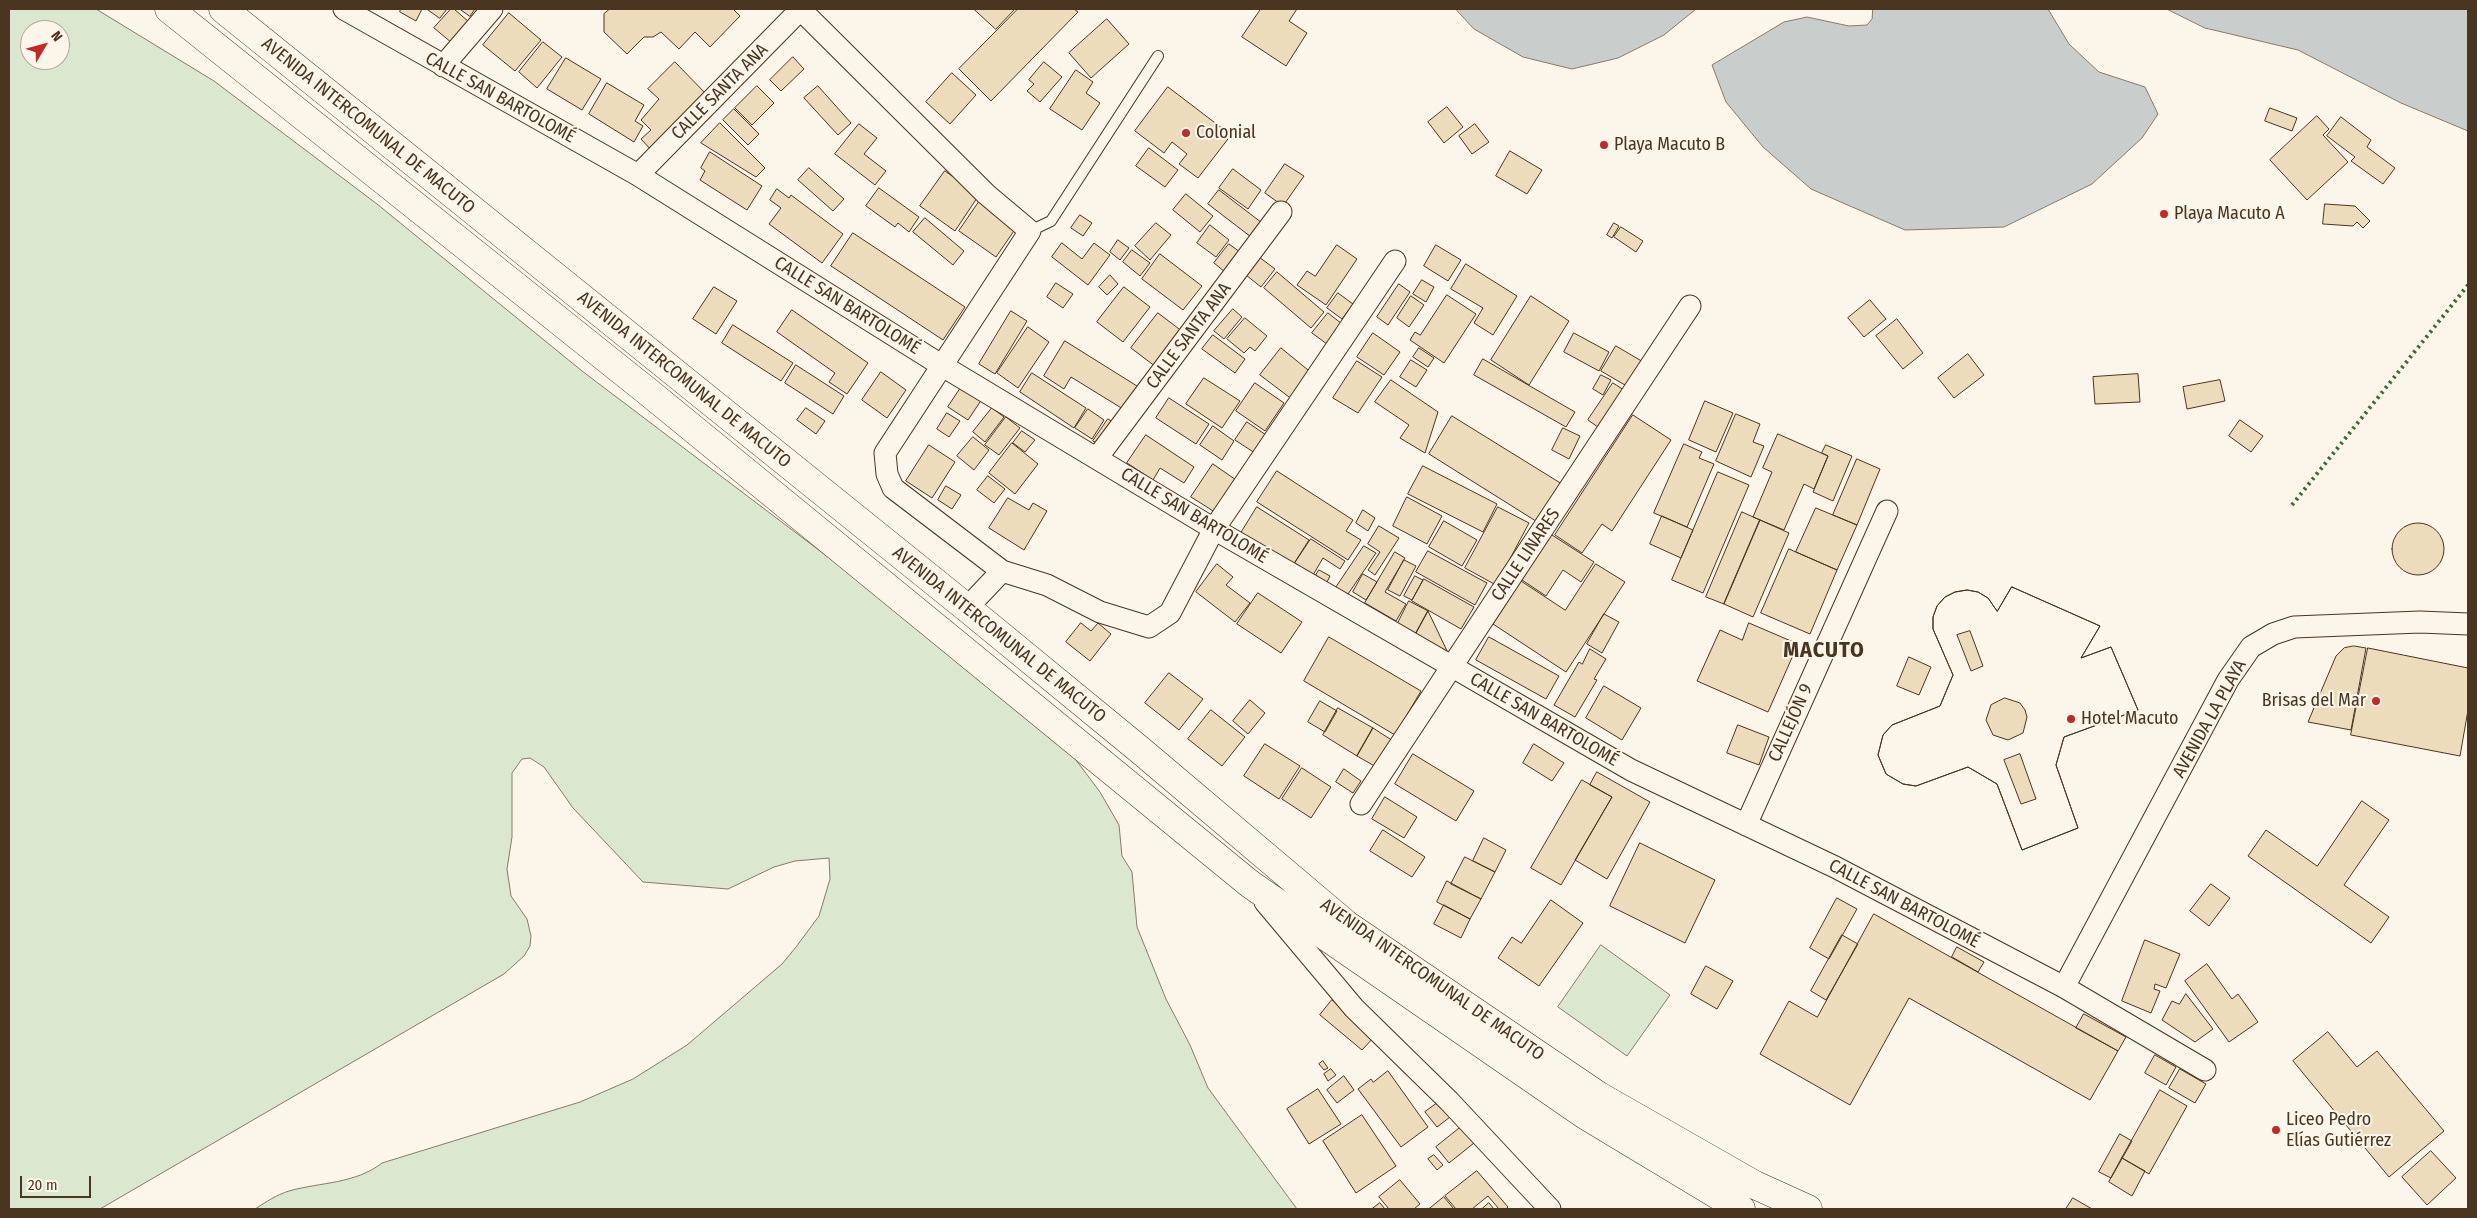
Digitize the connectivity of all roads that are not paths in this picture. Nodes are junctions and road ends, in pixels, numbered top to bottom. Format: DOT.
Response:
graph roads {
  1 [pos="169,9"];
  2 [pos="223,9"];
  3 [pos="344,9"];
  4 [pos="492,9"];
  5 [pos="800,9"];
  6 [pos="1158,56"];
  7 [pos="443,66"];
  8 [pos="638,174"];
  9 [pos="1281,212"];
  10 [pos="1030,231"];
  11 [pos="1395,261"];
  12 [pos="1690,306"];
  13 [pos="941,365"];
  14 [pos="1097,458"];
  15 [pos="1887,511"];
  16 [pos="1214,529"];
  17 [pos="1002,571"];
  18 [pos="967,608"];
  19 [pos="2468,624"];
  20 [pos="1452,667"];
  21 [pos="1361,804"];
  22 [pos="1746,825"];
  23 [pos="1250,884"];
  24 [pos="2064,987"];
  25 [pos="2205,1070"];
  26 [pos="1550,1209"];
  27 [pos="1741,1209"];
  28 [pos="1808,1209"];
  1 -- 23 [label="main road, AVENIDA INTERCOMUNAL DE MACUTO"];
  2 -- 18 [label="main road, AVENIDA INTERCOMUNAL DE MACUTO"];
  3 -- 7 [label="street, CALLE SAN BARTOLOMÉ"];
  4 -- 7 [label="street"];
  5 -- 8 [label="street, CALLE SANTA ANA"];
  5 -- 10 [label="street"];
  6 -- 10 [label="lane"];
  7 -- 8 [label="street, CALLE SAN BARTOLOMÉ"];
  8 -- 13 [label="street, CALLE SAN BARTOLOMÉ"];
  9 -- 14 [label="street, CALLE SANTA ANA"];
  10 -- 13 [label="street"];
  11 -- 16 [label="street"];
  12 -- 20 [label="street, CALLE LINARES"];
  13 -- 14 [label="street, CALLE SAN BARTOLOMÉ"];
  13 -- 17 [label="street"];
  14 -- 16 [label="street, CALLE SAN BARTOLOMÉ"];
  15 -- 22 [label="street, CALLEJÓN 9"];
  16 -- 17 [label="street"];
  16 -- 20 [label="street, CALLE SAN BARTOLOMÉ"];
  17 -- 18 [label="street"];
  18 -- 28 [label="main road, AVENIDA INTERCOMUNAL DE MACUTO"];
  19 -- 24 [label="street, AVENIDA LA PLAYA"];
  20 -- 21 [label="street, CALLE LINARES"];
  20 -- 22 [label="street, CALLE SAN BARTOLOMÉ"];
  22 -- 24 [label="street, CALLE SAN BARTOLOMÉ"];
  23 -- 26 [label="street"];
  23 -- 27 [label="main road, AVENIDA INTERCOMUNAL DE MACUTO"];
  24 -- 25 [label="street, CALLE SAN BARTOLOMÉ"];
}
